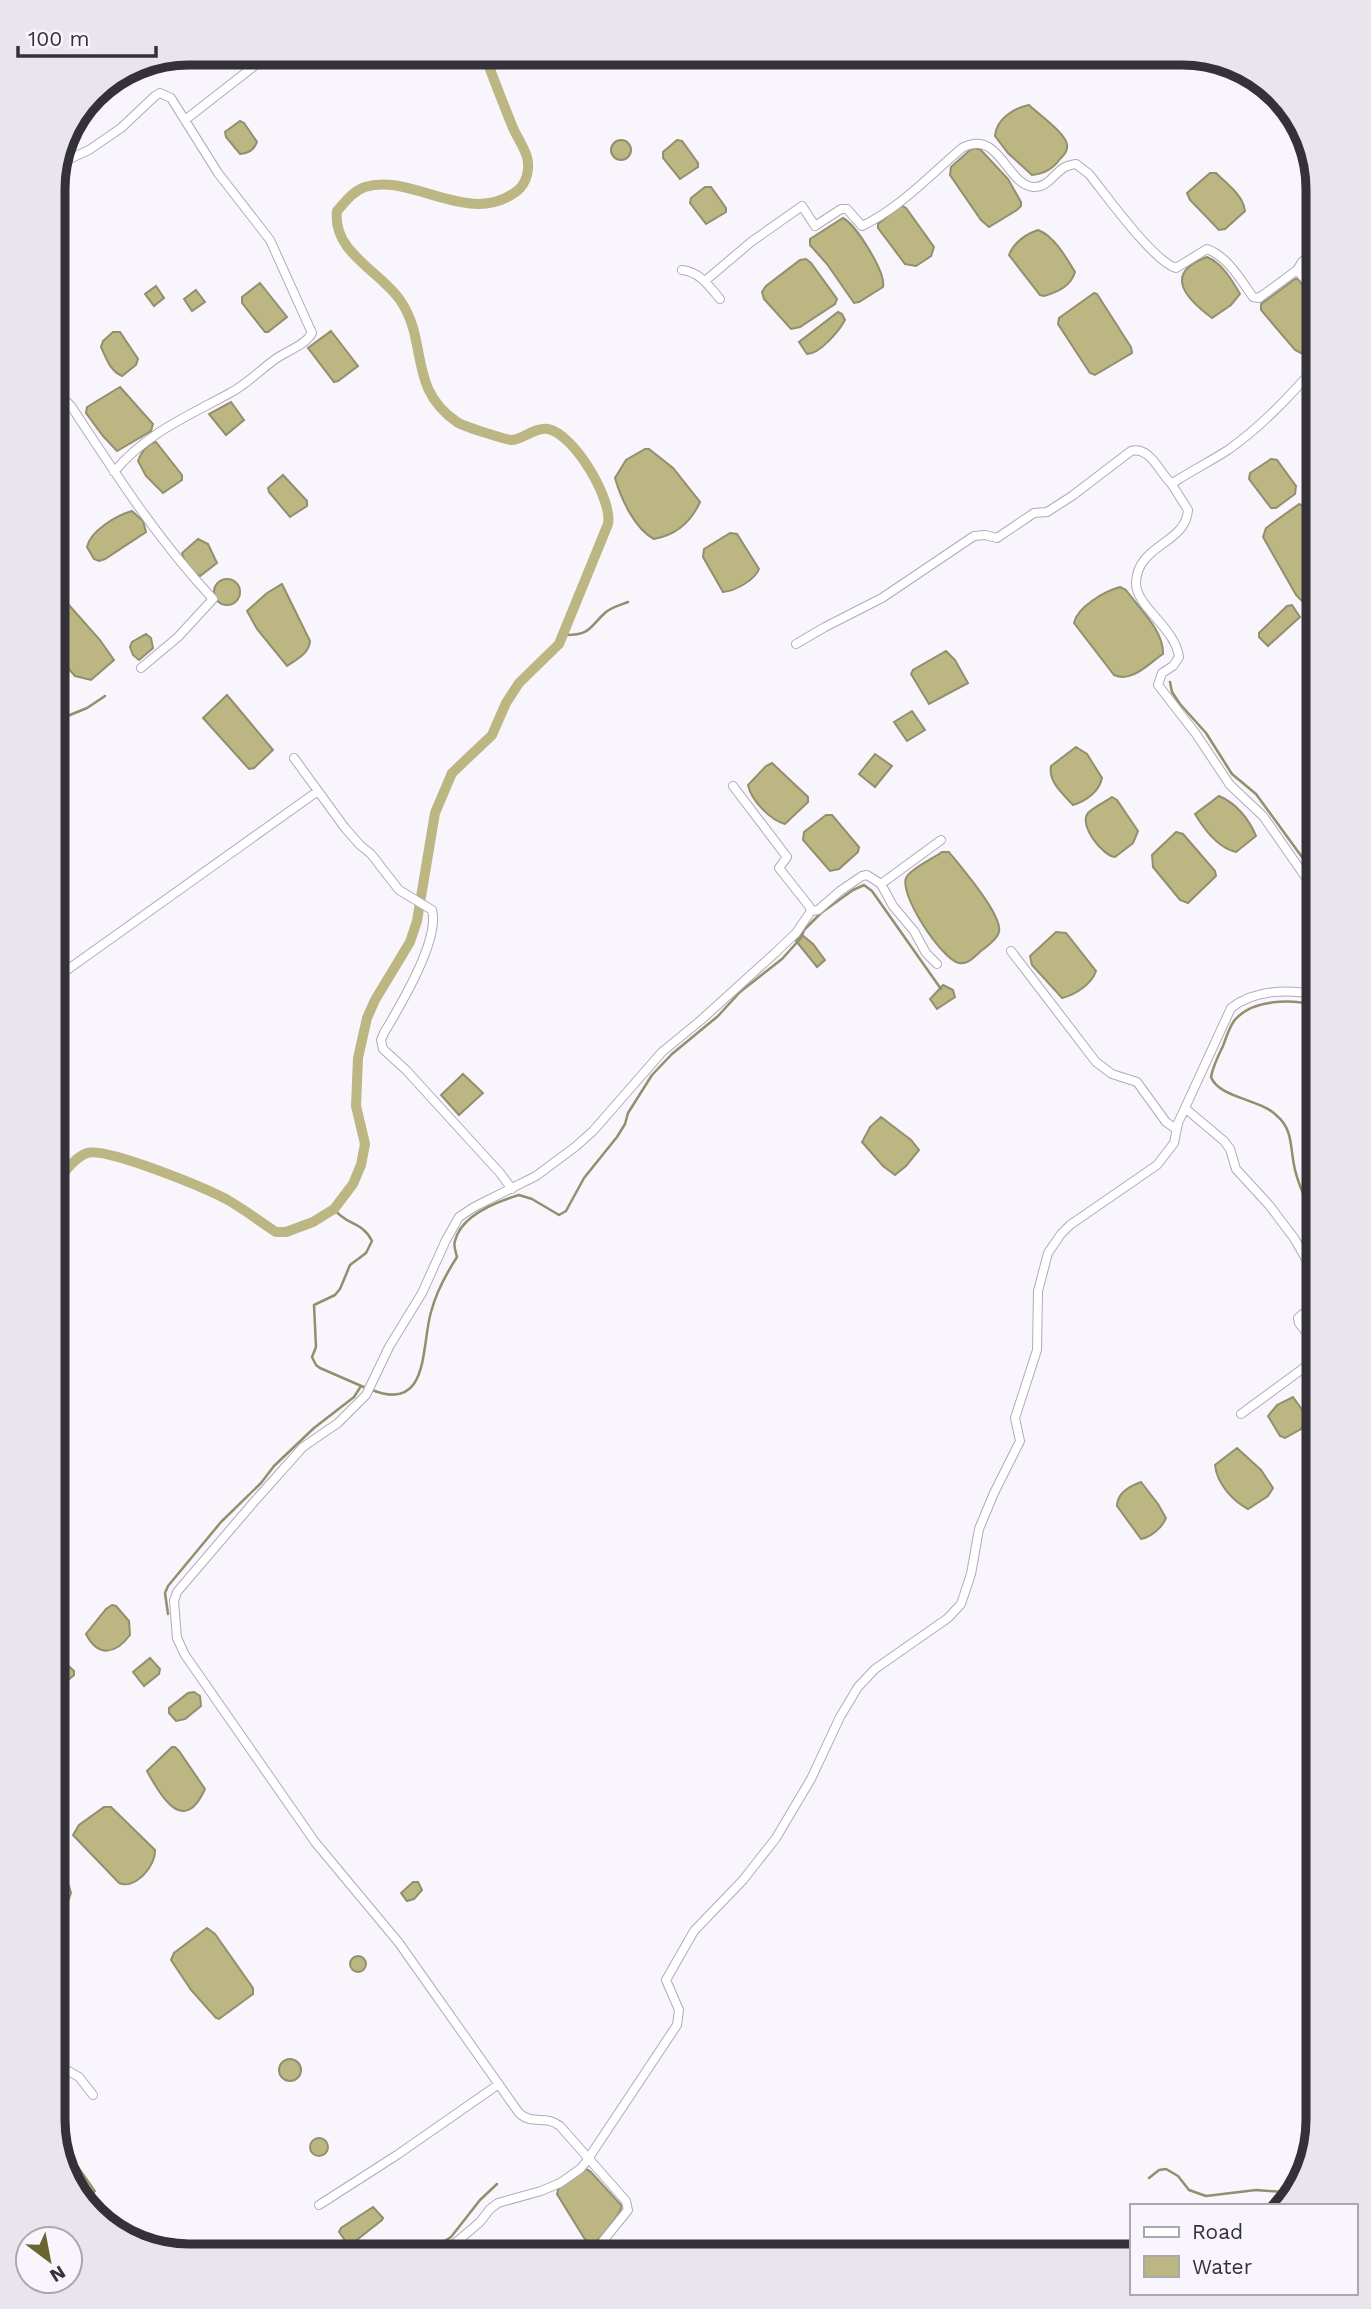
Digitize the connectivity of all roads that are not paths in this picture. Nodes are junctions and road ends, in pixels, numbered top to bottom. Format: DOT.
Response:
graph roads {
  1 [pos="254,65"];
  2 [pos="184,120"];
  3 [pos="71,152"];
  4 [pos="73,156"];
  5 [pos="69,159"];
  6 [pos="1306,258"];
  7 [pos="682,270"];
  8 [pos="1297,270"];
  9 [pos="705,281"];
  10 [pos="1306,281"];
  11 [pos="720,299"];
  12 [pos="1306,376"];
  13 [pos="65,400"];
  14 [pos="114,472"];
  15 [pos="1171,483"];
  16 [pos="796,644"];
  17 [pos="141,668"];
  18 [pos="294,758"];
  19 [pos="733,786"];
  20 [pos="317,791"];
  21 [pos="941,840"];
  22 [pos="1306,878"];
  23 [pos="881,884"];
  24 [pos="811,911"];
  25 [pos="1011,951"];
  26 [pos="937,964"];
  27 [pos="65,971"];
  28 [pos="1306,993"];
  29 [pos="1186,1109"];
  30 [pos="1176,1129"];
  31 [pos="512,1189"];
  32 [pos="1306,1259"];
  33 [pos="1306,1311"];
  34 [pos="1306,1332"];
  35 [pos="1306,1366"];
  36 [pos="1241,1414"];
  37 [pos="65,2069"];
  38 [pos="499,2084"];
  39 [pos="93,2095"];
  40 [pos="588,2158"];
  41 [pos="319,2205"];
  42 [pos="454,2244"];
  43 [pos="602,2244"];
  1 -- 2 [label="street"];
  2 -- 4 [label="street"];
  2 -- 14 [label="street"];
  3 -- 4 [label="street"];
  4 -- 5 [label="street"];
  6 -- 8 [label="street"];
  7 -- 9 [label="street"];
  8 -- 9 [label="street"];
  8 -- 10 [label="street"];
  9 -- 11 [label="street"];
  12 -- 15 [label="street"];
  13 -- 14 [label="street"];
  14 -- 17 [label="street"];
  15 -- 16 [label="street"];
  15 -- 22 [label="street"];
  18 -- 20 [label="street"];
  19 -- 24 [label="street"];
  20 -- 27 [label="street"];
  20 -- 31 [label="street"];
  21 -- 23 [label="street"];
  23 -- 24 [label="street"];
  23 -- 26 [label="street"];
  24 -- 31 [label="street"];
  25 -- 30 [label="street"];
  28 -- 29 [label="street"];
  29 -- 30 [label="street"];
  29 -- 32 [label="street"];
  30 -- 40 [label="street"];
  31 -- 38 [label="street"];
  33 -- 34 [label="street"];
  35 -- 36 [label="street"];
  37 -- 39 [label="street"];
  38 -- 40 [label="street"];
  38 -- 41 [label="street"];
  40 -- 42 [label="street"];
  40 -- 43 [label="street"];
}
